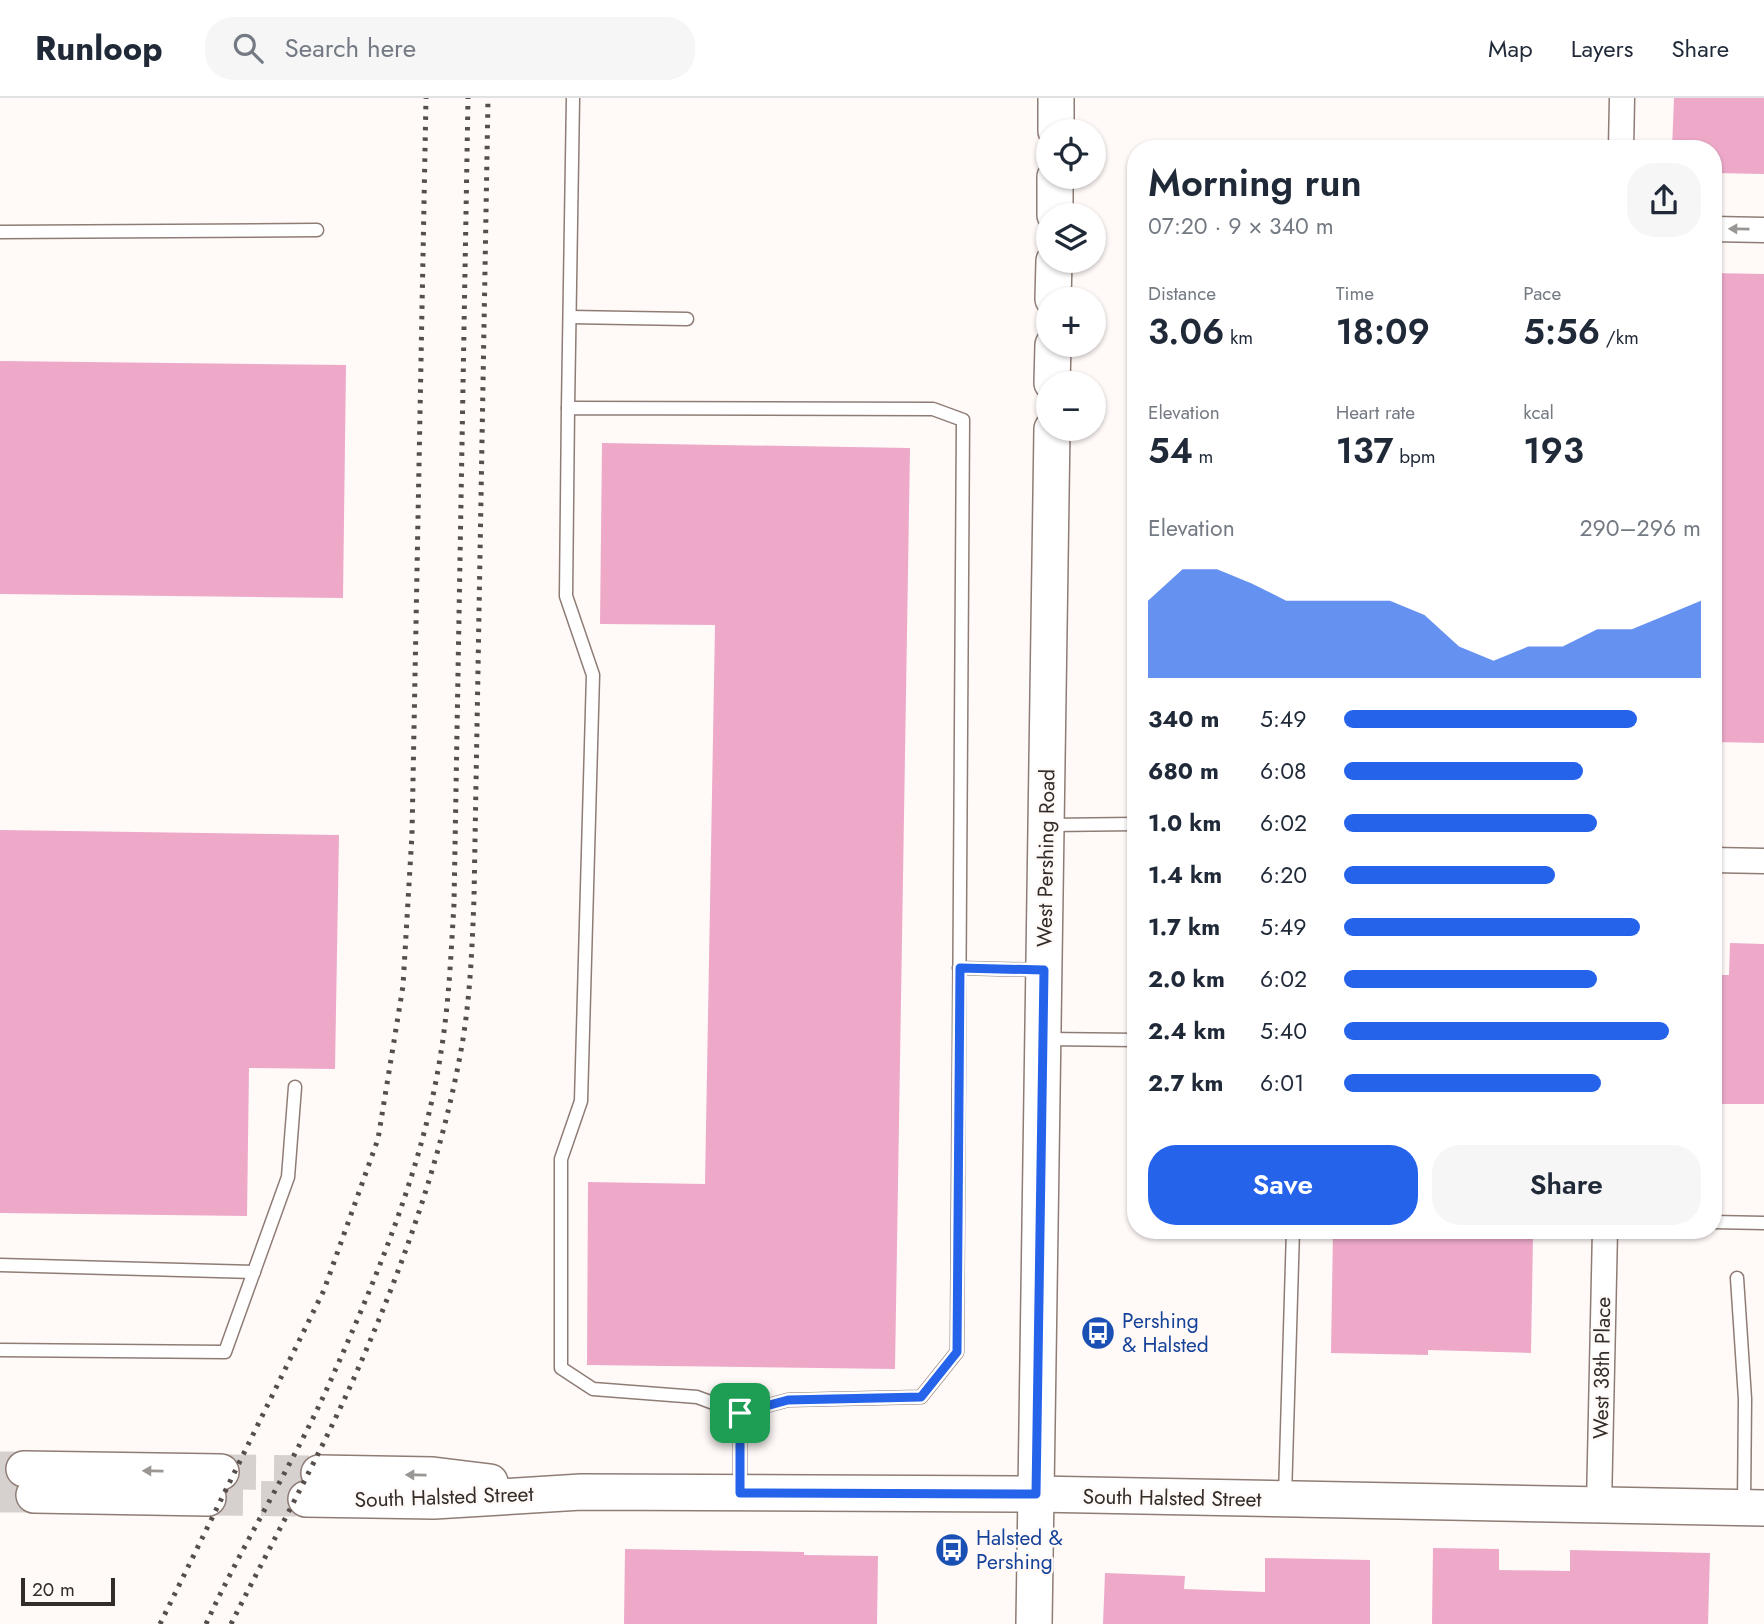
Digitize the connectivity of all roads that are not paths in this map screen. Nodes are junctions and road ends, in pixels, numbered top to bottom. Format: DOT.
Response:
graph roads {
  1 [pos="573,98"];
  2 [pos="1056,98"];
  3 [pos="1622,98"];
  4 [pos="1056,119"];
  5 [pos="1621,140"];
  6 [pos="1722,229"];
  7 [pos="317,230"];
  8 [pos="1764,230"];
  9 [pos="0,232"];
  10 [pos="570,317"];
  11 [pos="687,319"];
  12 [pos="568,408"];
  13 [pos="1052,441"];
  14 [pos="1127,824"];
  15 [pos="1046,825"];
  16 [pos="1722,860"];
  17 [pos="1764,861"];
  18 [pos="960,968"];
  19 [pos="1044,970"];
  20 [pos="1043,1039"];
  21 [pos="1127,1040"];
  22 [pos="295,1087"];
  23 [pos="1722,1222"];
  24 [pos="1764,1223"];
  25 [pos="1293,1239"];
  26 [pos="1605,1239"];
  27 [pos="0,1265"];
  28 [pos="254,1272"];
  29 [pos="1737,1278"];
  30 [pos="0,1350"];
  31 [pos="740,1413"];
  32 [pos="29,1482"];
  33 [pos="215,1485"];
  34 [pos="313,1486"];
  35 [pos="740,1493"];
  36 [pos="1036,1494"];
  37 [pos="1285,1500"];
  38 [pos="1599,1505"];
  39 [pos="1754,1508"];
  40 [pos="1034,1624"];
  1 -- 10 [label="lane"];
  2 -- 4 [label="main road"];
  3 -- 5 [label="street"];
  8 -- 6 [label="street, one-way"];
  7 -- 9 [label="lane"];
  10 -- 11 [label="lane"];
  10 -- 12 [label="lane"];
  12 -- 18 [label="lane"];
  12 -- 31 [label="lane"];
  13 -- 15 [label="main road, West Pershing Road"];
  14 -- 15 [label="lane"];
  15 -- 19 [label="main road, West Pershing Road"];
  16 -- 17 [label="street"];
  18 -- 19 [label="lane"];
  18 -- 31 [label="lane"];
  19 -- 20 [label="main road, West Pershing Road"];
  20 -- 21 [label="lane"];
  20 -- 36 [label="main road, West Pershing Road"];
  22 -- 28 [label="lane"];
  23 -- 24 [label="lane"];
  25 -- 37 [label="lane"];
  26 -- 38 [label="street, West 38th Place"];
  27 -- 28 [label="lane"];
  28 -- 30 [label="lane"];
  29 -- 39 [label="lane"];
  31 -- 35 [label="lane"];
  32 -- 33 [label="main road"];
  34 -- 35 [label="main road, South Halsted Street"];
  35 -- 36 [label="main road, South Halsted Street"];
  36 -- 37 [label="main road, South Halsted Street"];
  36 -- 40 [label="main road, West Pershing Road"];
  37 -- 38 [label="main road, South Halsted Street"];
  38 -- 39 [label="main road, South Halsted Street"];
}
